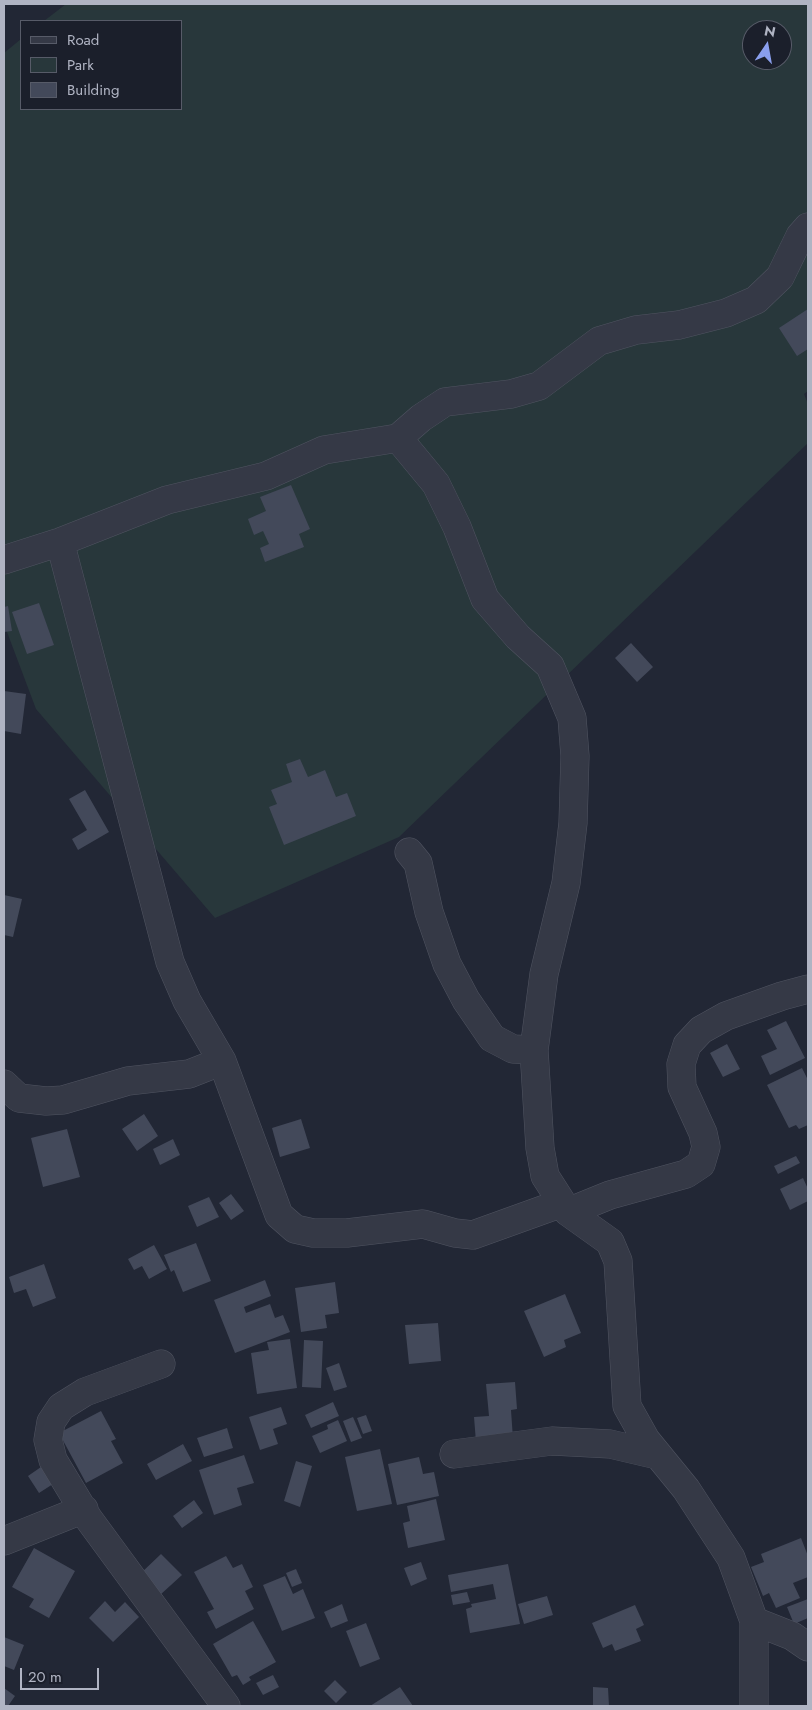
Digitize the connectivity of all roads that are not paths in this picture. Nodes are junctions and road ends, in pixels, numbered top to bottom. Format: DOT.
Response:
graph roads {
  1 [pos="808,227"];
  2 [pos="398,438"];
  3 [pos="60,542"];
  4 [pos="4,560"];
  5 [pos="409,852"];
  6 [pos="808,989"];
  7 [pos="534,1050"];
  8 [pos="222,1061"];
  9 [pos="4,1084"];
  10 [pos="565,1208"];
  11 [pos="161,1364"];
  12 [pos="454,1454"];
  13 [pos="657,1455"];
  14 [pos="84,1509"];
  15 [pos="4,1541"];
  16 [pos="754,1621"];
  17 [pos="803,1639"];
  18 [pos="226,1706"];
  19 [pos="754,1706"];
  1 -- 2 [label="street"];
  2 -- 3 [label="street"];
  2 -- 7 [label="street"];
  3 -- 4 [label="street"];
  3 -- 8 [label="street"];
  5 -- 7 [label="street"];
  6 -- 10 [label="street"];
  7 -- 10 [label="street"];
  8 -- 9 [label="street"];
  8 -- 10 [label="street"];
  10 -- 13 [label="street"];
  11 -- 14 [label="street"];
  12 -- 13 [label="street"];
  13 -- 16 [label="street"];
  14 -- 15 [label="street"];
  14 -- 18 [label="street"];
  16 -- 17 [label="street"];
  16 -- 19 [label="street"];
}
